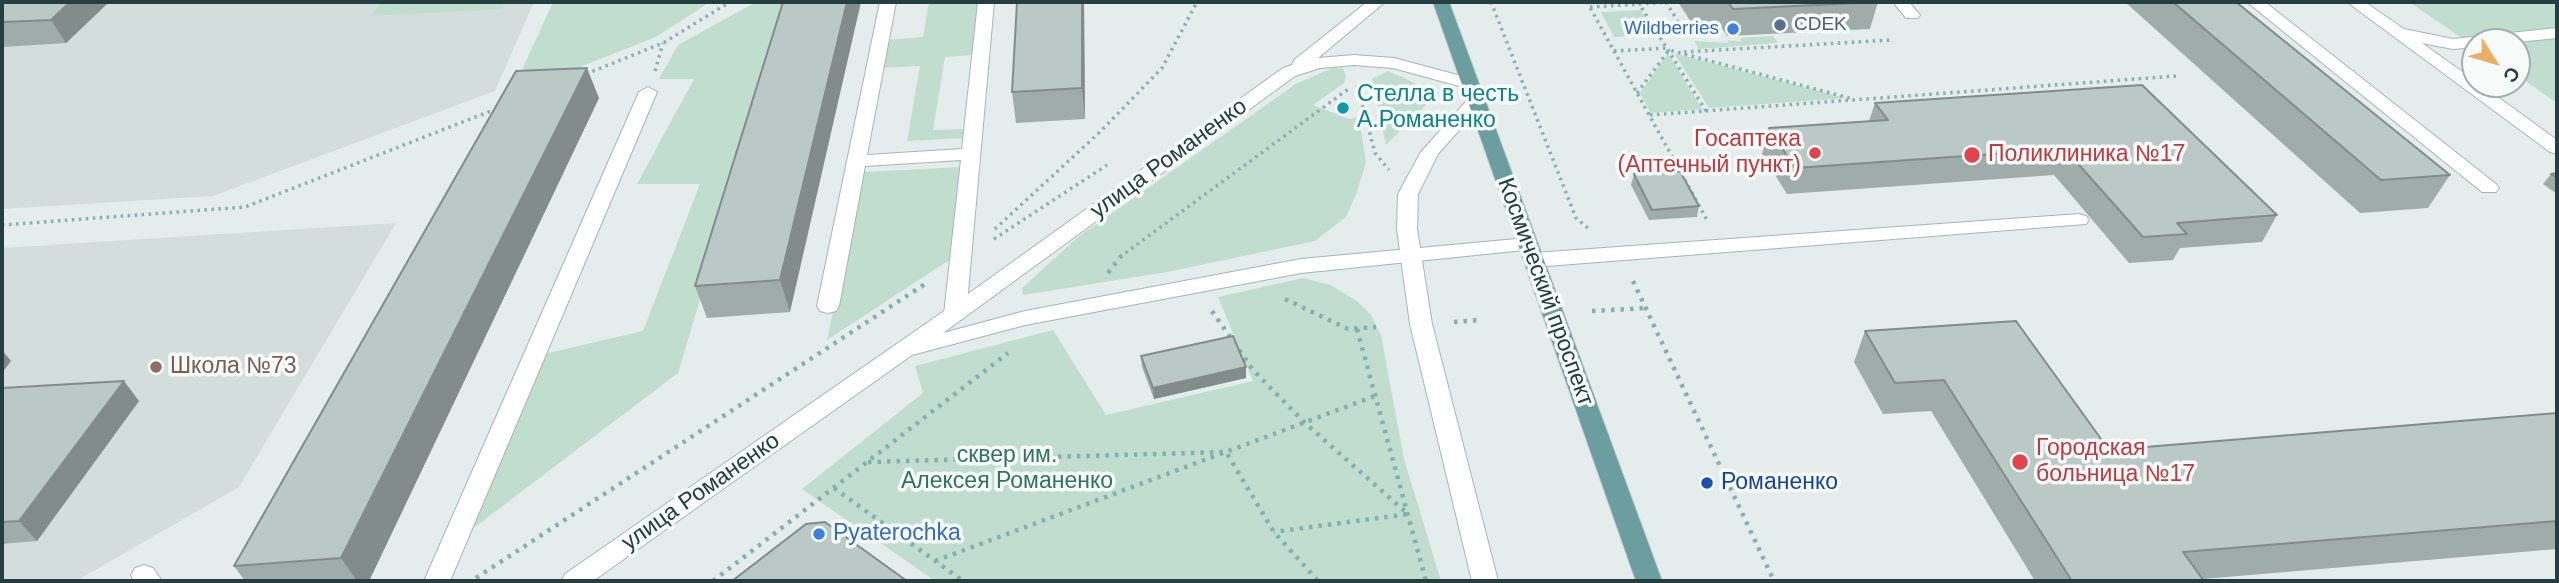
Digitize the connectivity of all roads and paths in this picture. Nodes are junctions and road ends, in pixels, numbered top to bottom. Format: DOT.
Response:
graph roads {
  1 [pos="730,2"];
  2 [pos="888,2"];
  3 [pos="986,2"];
  4 [pos="1197,2"];
  5 [pos="1377,2"];
  6 [pos="1441,2"];
  7 [pos="1491,2"];
  8 [pos="1666,2"];
  9 [pos="1672,2"];
  10 [pos="1901,2"];
  11 [pos="2255,2"];
  12 [pos="2355,2"];
  13 [pos="1639,3"];
  14 [pos="1588,4"];
  15 [pos="1912,15"];
  16 [pos="2398,33"];
  17 [pos="2557,33"];
  18 [pos="2531,36"];
  19 [pos="1688,38"];
  20 [pos="1892,40"];
  21 [pos="2461,43"];
  22 [pos="1669,49"];
  23 [pos="1614,51"];
  24 [pos="1680,53"];
  25 [pos="1354,60"];
  26 [pos="1289,72"];
  27 [pos="2176,76"];
  28 [pos="577,78"];
  29 [pos="648,92"];
  30 [pos="1473,92"];
  31 [pos="1637,93"];
  32 [pos="1857,100"];
  33 [pos="502,107"];
  34 [pos="1706,111"];
  35 [pos="1650,115"];
  36 [pos="2557,148"];
  37 [pos="971,154"];
  38 [pos="857,161"];
  39 [pos="2488,188"];
  40 [pos="1408,194"];
  41 [pos="2079,220"];
  42 [pos="2,225"];
  43 [pos="1722,246"];
  44 [pos="1530,252"];
  45 [pos="1620,253"];
  46 [pos="1411,256"];
  47 [pos="962,260"];
  48 [pos="1281,297"];
  49 [pos="1207,305"];
  50 [pos="828,306"];
  51 [pos="1646,308"];
  52 [pos="1592,312"];
  53 [pos="956,314"];
  54 [pos="1481,320"];
  55 [pos="1451,323"];
  56 [pos="1376,327"];
  57 [pos="1357,329"];
  58 [pos="896,354"];
  59 [pos="1375,396"];
  60 [pos="1305,423"];
  61 [pos="1226,452"];
  62 [pos="867,462"];
  63 [pos="834,488"];
  64 [pos="1408,514"];
  65 [pos="1273,532"];
  66 [pos="935,561"];
  67 [pos="437,581"];
  68 [pos="472,581"];
  69 [pos="574,581"];
  70 [pos="963,581"];
  71 [pos="1318,581"];
  72 [pos="1426,581"];
  73 [pos="1485,581"];
  74 [pos="1649,581"];
  75 [pos="1774,581"];
  1 -- 28 [label="path"];
  2 -- 38 [label="main road"];
  3 -- 37 [label="main road"];
  4 -- 47 [label="path"];
  5 -- 26 [label="main road"];
  6 -- 30 [label="main road, Космический проспект"];
  7 -- 45 [label="path"];
  8 -- 9 [label="path"];
  8 -- 13 [label="path"];
  8 -- 19 [label="path"];
  10 -- 15 [label="main road"];
  11 -- 39 [label="main road"];
  12 -- 16 [label="main road"];
  13 -- 14 [label="path"];
  13 -- 22 [label="path"];
  14 -- 23 [label="path"];
  16 -- 21 [label="main road"];
  16 -- 36 [label="main road"];
  17 -- 18 [label="main road"];
  20 -- 24 [label="path"];
  22 -- 23 [label="path"];
  22 -- 24 [label="path"];
  22 -- 31 [label="path"];
  22 -- 34 [label="path"];
  23 -- 31 [label="path"];
  24 -- 32 [label="path"];
  25 -- 26 [label="main road, улица Романенко"];
  25 -- 30 [label="main road, улица Романенко"];
  25 -- 40 [label="path"];
  26 -- 53 [label="main road, улица Романенко"];
  27 -- 32 [label="path"];
  29 -- 67 [label="main road"];
  30 -- 40 [label="main road"];
  30 -- 44 [label="main road, Космический проспект"];
  31 -- 35 [label="path"];
  32 -- 34 [label="path"];
  33 -- 42 [label="path"];
  34 -- 35 [label="path"];
  35 -- 43 [label="path"];
  37 -- 38 [label="main road"];
  37 -- 47 [label="main road"];
  38 -- 50 [label="main road"];
  40 -- 46 [label="main road"];
  41 -- 43 [label="main road, улица Романенко"];
  43 -- 45 [label="main road, улица Романенко"];
  44 -- 45 [label="main road, улица Романенко"];
  44 -- 46 [label="main road, улица Романенко"];
  44 -- 74 [label="main road, Космический проспект"];
  45 -- 51 [label="path"];
  46 -- 58 [label="main road, улица Романенко"];
  46 -- 73 [label="main road"];
  47 -- 53 [label="main road"];
  47 -- 68 [label="path"];
  48 -- 57 [label="path"];
  49 -- 60 [label="path"];
  51 -- 52 [label="path"];
  51 -- 75 [label="path"];
  53 -- 58 [label="main road, улица Романенко"];
  54 -- 55 [label="path"];
  56 -- 57 [label="path"];
  57 -- 59 [label="path"];
  58 -- 69 [label="main road, улица Романенко"];
  59 -- 60 [label="path"];
  59 -- 64 [label="path"];
  60 -- 61 [label="path"];
  60 -- 64 [label="path"];
  61 -- 62 [label="path"];
  61 -- 65 [label="path"];
  61 -- 66 [label="path"];
  63 -- 66 [label="path"];
  64 -- 65 [label="path"];
  64 -- 72 [label="path"];
  65 -- 71 [label="path"];
  66 -- 70 [label="path"];
}
